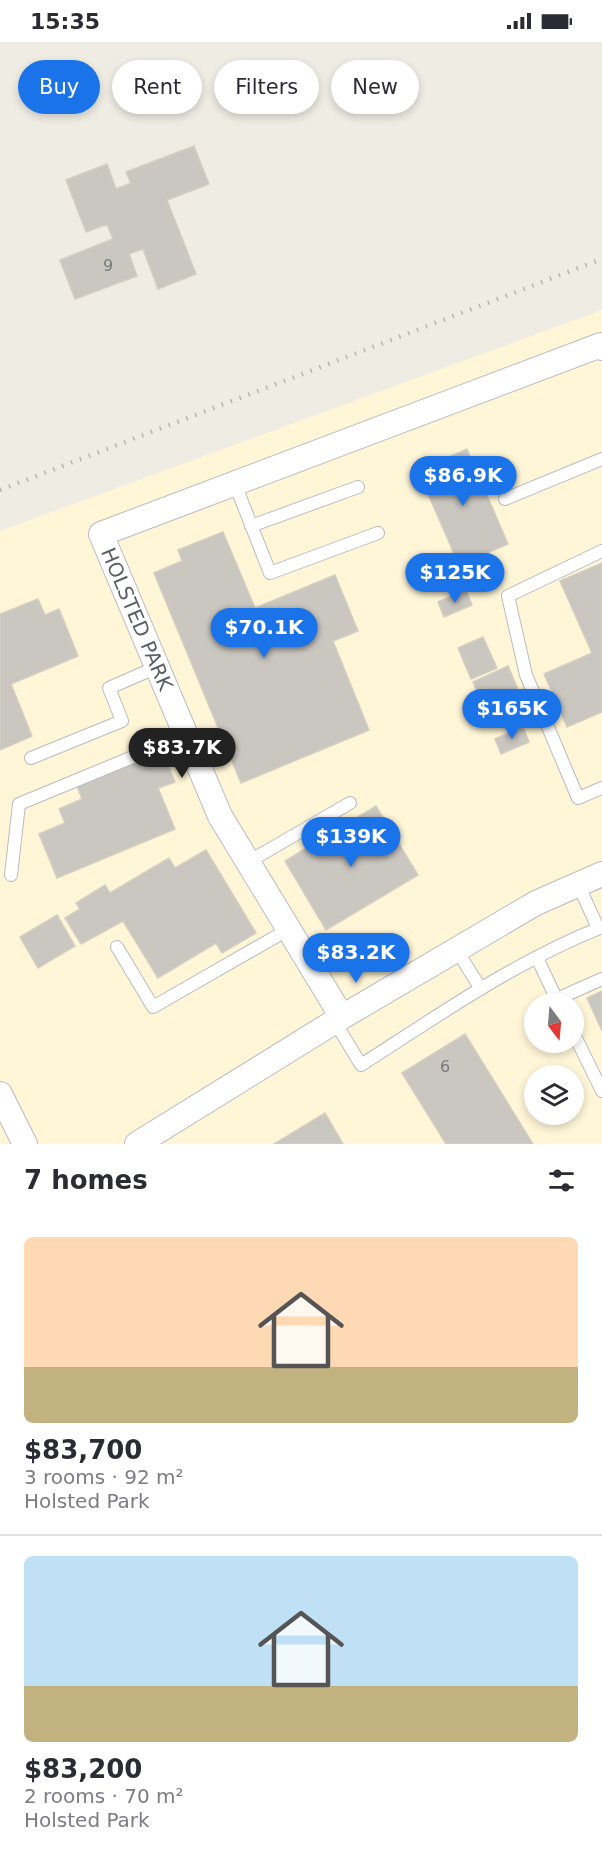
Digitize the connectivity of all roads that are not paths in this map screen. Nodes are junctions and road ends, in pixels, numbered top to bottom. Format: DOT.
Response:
graph roads {
  1 [pos="602,348"];
  2 [pos="602,459"];
  3 [pos="235,484"];
  4 [pos="358,487"];
  5 [pos="505,499"];
  6 [pos="251,526"];
  7 [pos="378,533"];
  8 [pos="602,551"];
  9 [pos="157,667"];
  10 [pos="186,735"];
  11 [pos="31,758"];
  12 [pos="602,788"];
  13 [pos="350,803"];
  14 [pos="248,862"];
  15 [pos="602,874"];
  16 [pos="11,875"];
  17 [pos="578,884"];
  18 [pos="600,928"];
  19 [pos="289,929"];
  20 [pos="117,947"];
  21 [pos="456,950"];
  22 [pos="537,958"];
  23 [pos="602,979"];
  24 [pos="481,989"];
  25 [pos="554,993"];
  26 [pos="574,993"];
  27 [pos="339,1019"];
  28 [pos="583,1053"];
  29 [pos="361,1065"];
  30 [pos="368,1077"];
  31 [pos="602,1091"];
  32 [pos="0,1094"];
  33 [pos="25,1144"];
  34 [pos="137,1144"];
  1 -- 3 [label="street, HOLSTED PARK"];
  2 -- 5 [label="lane"];
  3 -- 6 [label="lane"];
  3 -- 9 [label="street, HOLSTED PARK"];
  4 -- 6 [label="lane"];
  6 -- 7 [label="lane"];
  8 -- 12 [label="lane"];
  9 -- 10 [label="street, HOLSTED PARK"];
  9 -- 11 [label="lane"];
  10 -- 14 [label="street, HOLSTED PARK"];
  10 -- 16 [label="lane"];
  13 -- 14 [label="lane"];
  14 -- 19 [label="street, HOLSTED PARK"];
  15 -- 17 [label="street"];
  17 -- 18 [label="lane"];
  17 -- 21 [label="street"];
  18 -- 22 [label="lane"];
  19 -- 20 [label="lane"];
  19 -- 27 [label="street, HOLSTED PARK"];
  21 -- 24 [label="lane"];
  21 -- 27 [label="street"];
  22 -- 24 [label="lane"];
  22 -- 25 [label="lane"];
  23 -- 26 [label="lane"];
  24 -- 29 [label="lane"];
  27 -- 29 [label="lane"];
  27 -- 34 [label="street"];
  28 -- 31 [label="lane"];
  29 -- 30 [label="lane"];
  32 -- 33 [label="street"];
}
